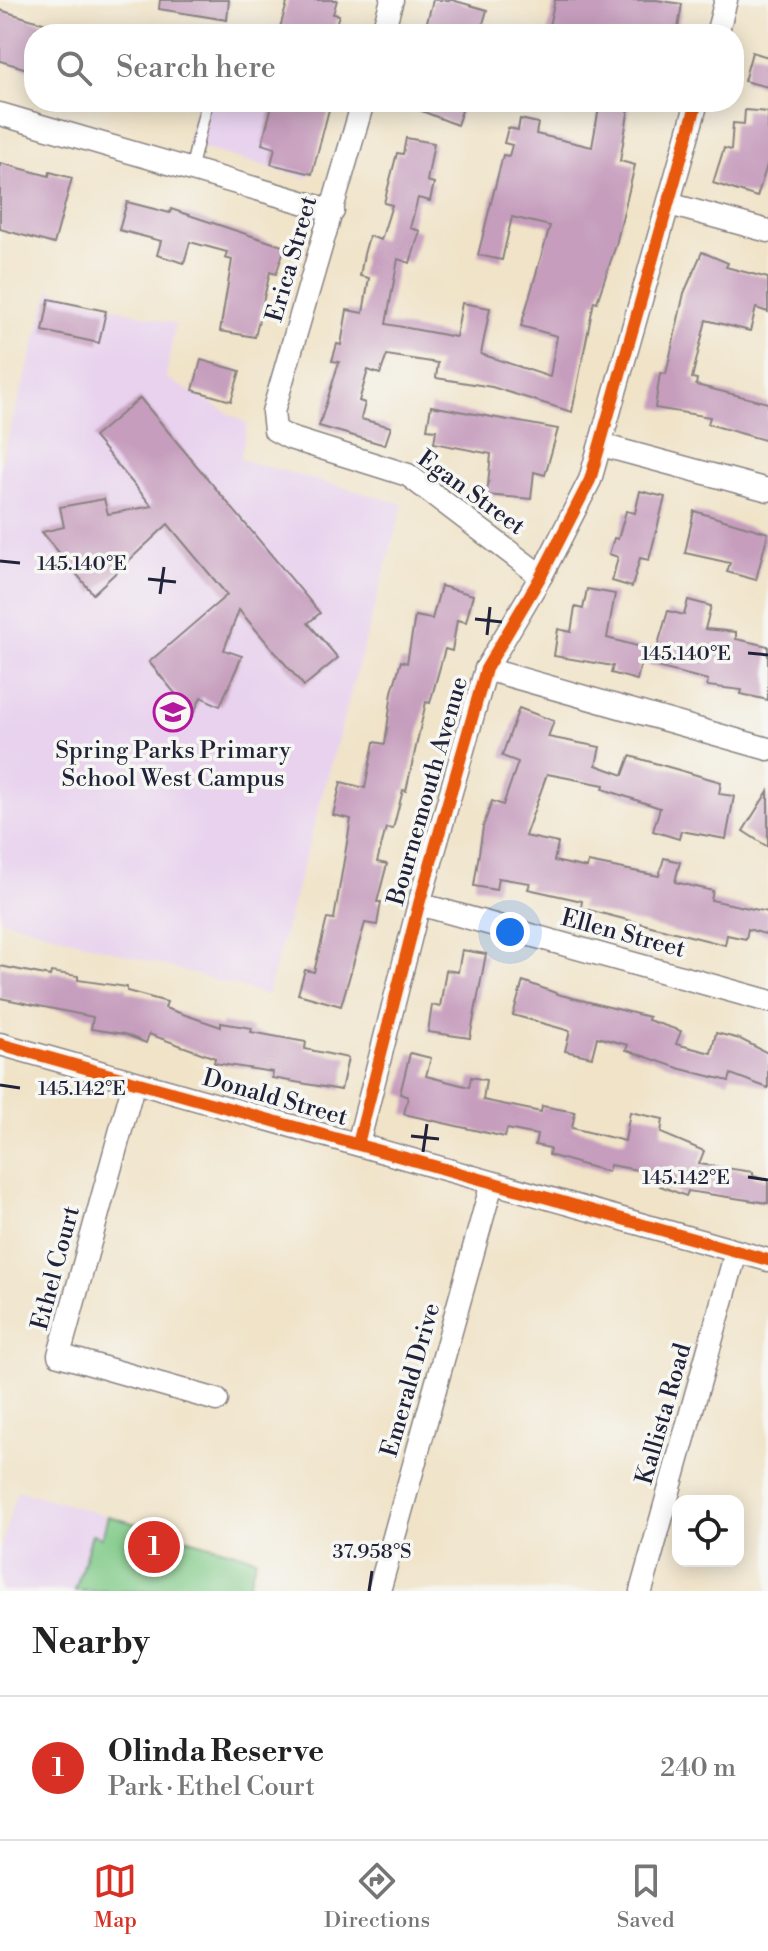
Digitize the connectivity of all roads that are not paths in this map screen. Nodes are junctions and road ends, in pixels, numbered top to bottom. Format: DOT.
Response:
graph roads {
  1 [pos="392,0"];
  2 [pos="726,0"];
  3 [pos="385,24"];
  4 [pos="720,24"];
  5 [pos="205,112"];
  6 [pos="360,112"];
  7 [pos="694,112"];
  8 [pos="0,114"];
  9 [pos="191,169"];
  10 [pos="669,204"];
  11 [pos="333,211"];
  12 [pos="768,231"];
  13 [pos="275,430"];
  14 [pos="601,445"];
  15 [pos="768,490"];
  16 [pos="541,576"];
  17 [pos="486,669"];
  18 [pos="768,749"];
  19 [pos="419,904"];
  20 [pos="768,1001"];
  21 [pos="0,1044"];
  22 [pos="134,1082"];
  23 [pos="358,1144"];
  24 [pos="492,1183"];
  25 [pos="736,1252"];
  26 [pos="768,1260"];
  27 [pos="217,1400"];
  28 [pos="379,1591"];
  29 [pos="641,1591"];
  1 -- 3 [label="street"];
  2 -- 4 [label="street"];
  5 -- 9 [label="lane"];
  6 -- 11 [label="street, Erica Street"];
  7 -- 10 [label="street, Bournemouth Avenue"];
  8 -- 9 [label="street"];
  9 -- 11 [label="street"];
  10 -- 12 [label="street"];
  10 -- 14 [label="street, Bournemouth Avenue"];
  11 -- 13 [label="street, Erica Street"];
  13 -- 16 [label="street, Egan Street"];
  14 -- 15 [label="street"];
  14 -- 16 [label="street, Bournemouth Avenue"];
  16 -- 17 [label="street, Bournemouth Avenue"];
  17 -- 18 [label="street"];
  17 -- 19 [label="street, Bournemouth Avenue"];
  19 -- 20 [label="street, Ellen Street"];
  19 -- 23 [label="street, Bournemouth Avenue"];
  21 -- 22 [label="street, Donald Street"];
  22 -- 23 [label="street, Donald Street"];
  22 -- 27 [label="street, Ethel Court"];
  23 -- 24 [label="street, Donald Street"];
  24 -- 25 [label="street, Donald Street"];
  24 -- 28 [label="street, Emerald Drive"];
  25 -- 26 [label="street, Donald Street"];
  25 -- 29 [label="street, Kallista Road"];
}
